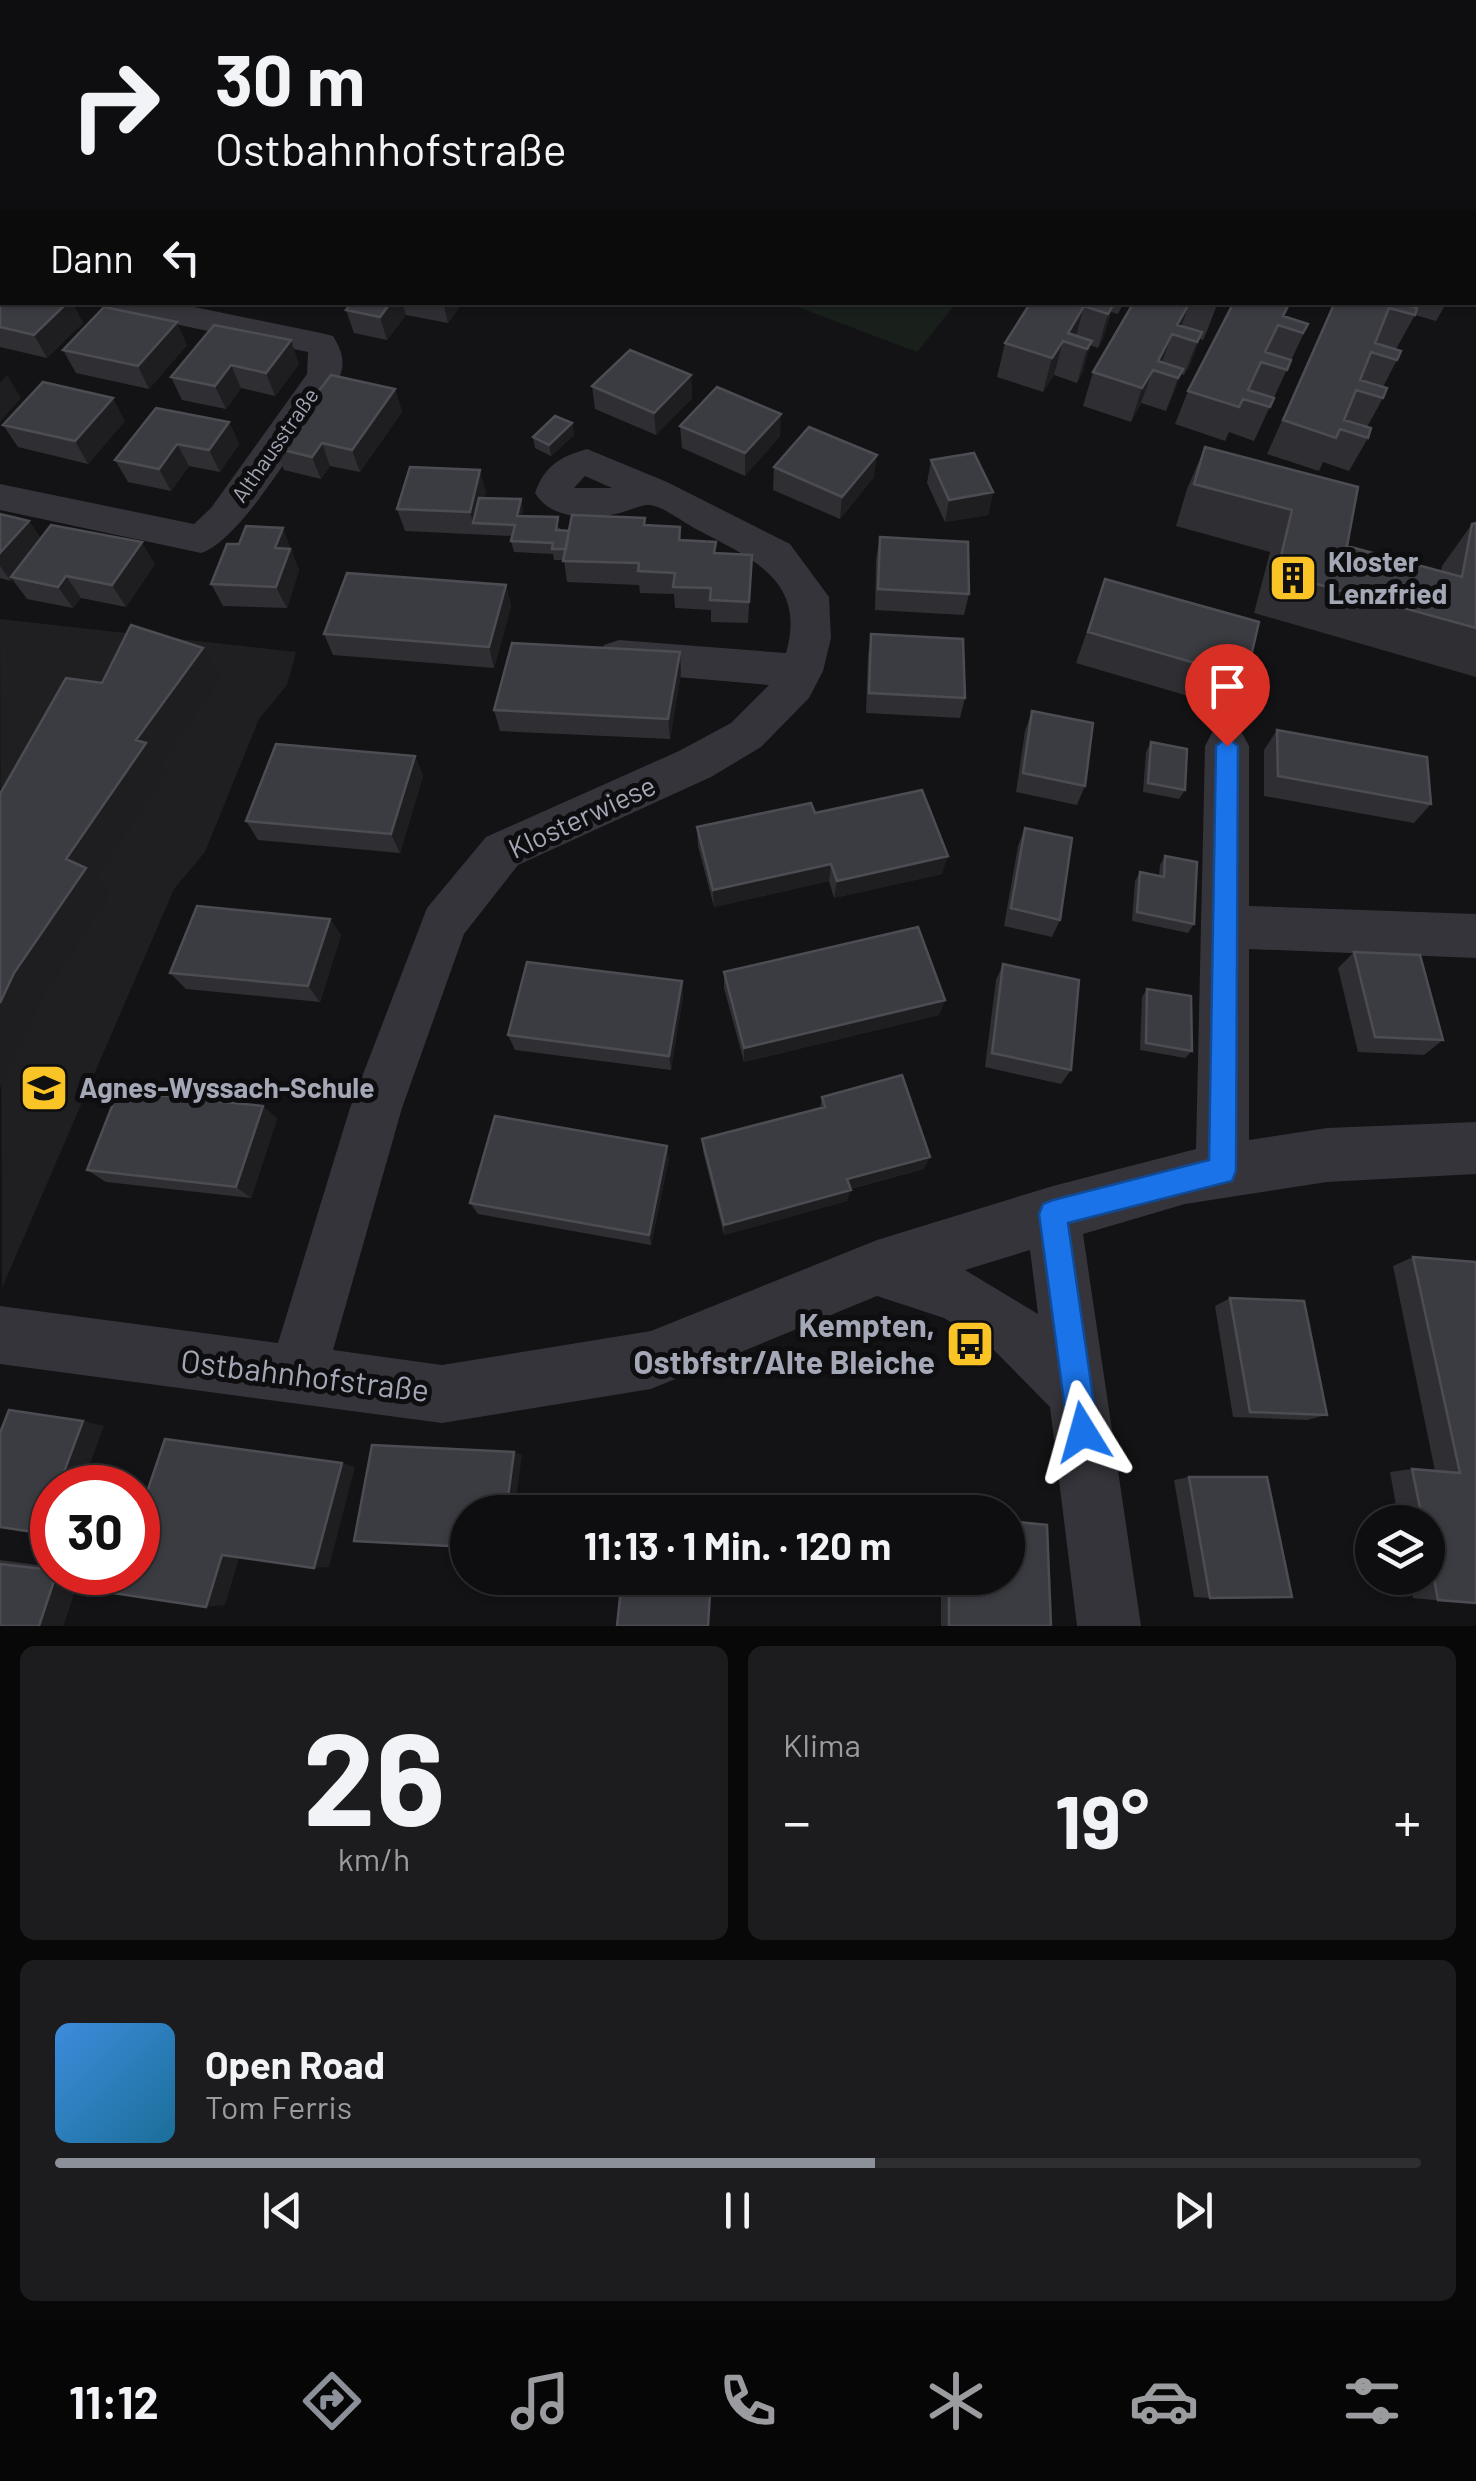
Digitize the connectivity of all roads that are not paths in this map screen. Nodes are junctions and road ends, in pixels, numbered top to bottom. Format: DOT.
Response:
graph roads {
  1 [pos="132,305"];
  2 [pos="654,491"];
  3 [pos="0,497"];
  4 [pos="581,654"];
  5 [pos="802,671"];
  6 [pos="1227,746"];
  7 [pos="1225,927"];
  8 [pos="1476,936"];
  9 [pos="1476,1148"];
  10 [pos="1222,1171"];
  11 [pos="1053,1214"];
  12 [pos="877,1268"];
  13 [pos="0,1336"];
  14 [pos="297,1375"];
  15 [pos="1078,1394"];
  16 [pos="1109,1626"];
  1 -- 3 [label="street, Althausstraße"];
  2 -- 5 [label="street, Klosterwiese"];
  4 -- 5 [label="street"];
  5 -- 14 [label="street, Klosterwiese"];
  6 -- 7 [label="street"];
  7 -- 8 [label="street"];
  7 -- 10 [label="street"];
  9 -- 10 [label="street, Ostbahnhofstraße"];
  10 -- 11 [label="street, Ostbahnhofstraße"];
  11 -- 12 [label="street, Ostbahnhofstraße"];
  11 -- 15 [label="street"];
  12 -- 14 [label="street, Ostbahnhofstraße"];
  12 -- 15 [label="street"];
  13 -- 14 [label="street, Ostbahnhofstraße"];
  15 -- 16 [label="street"];
}
